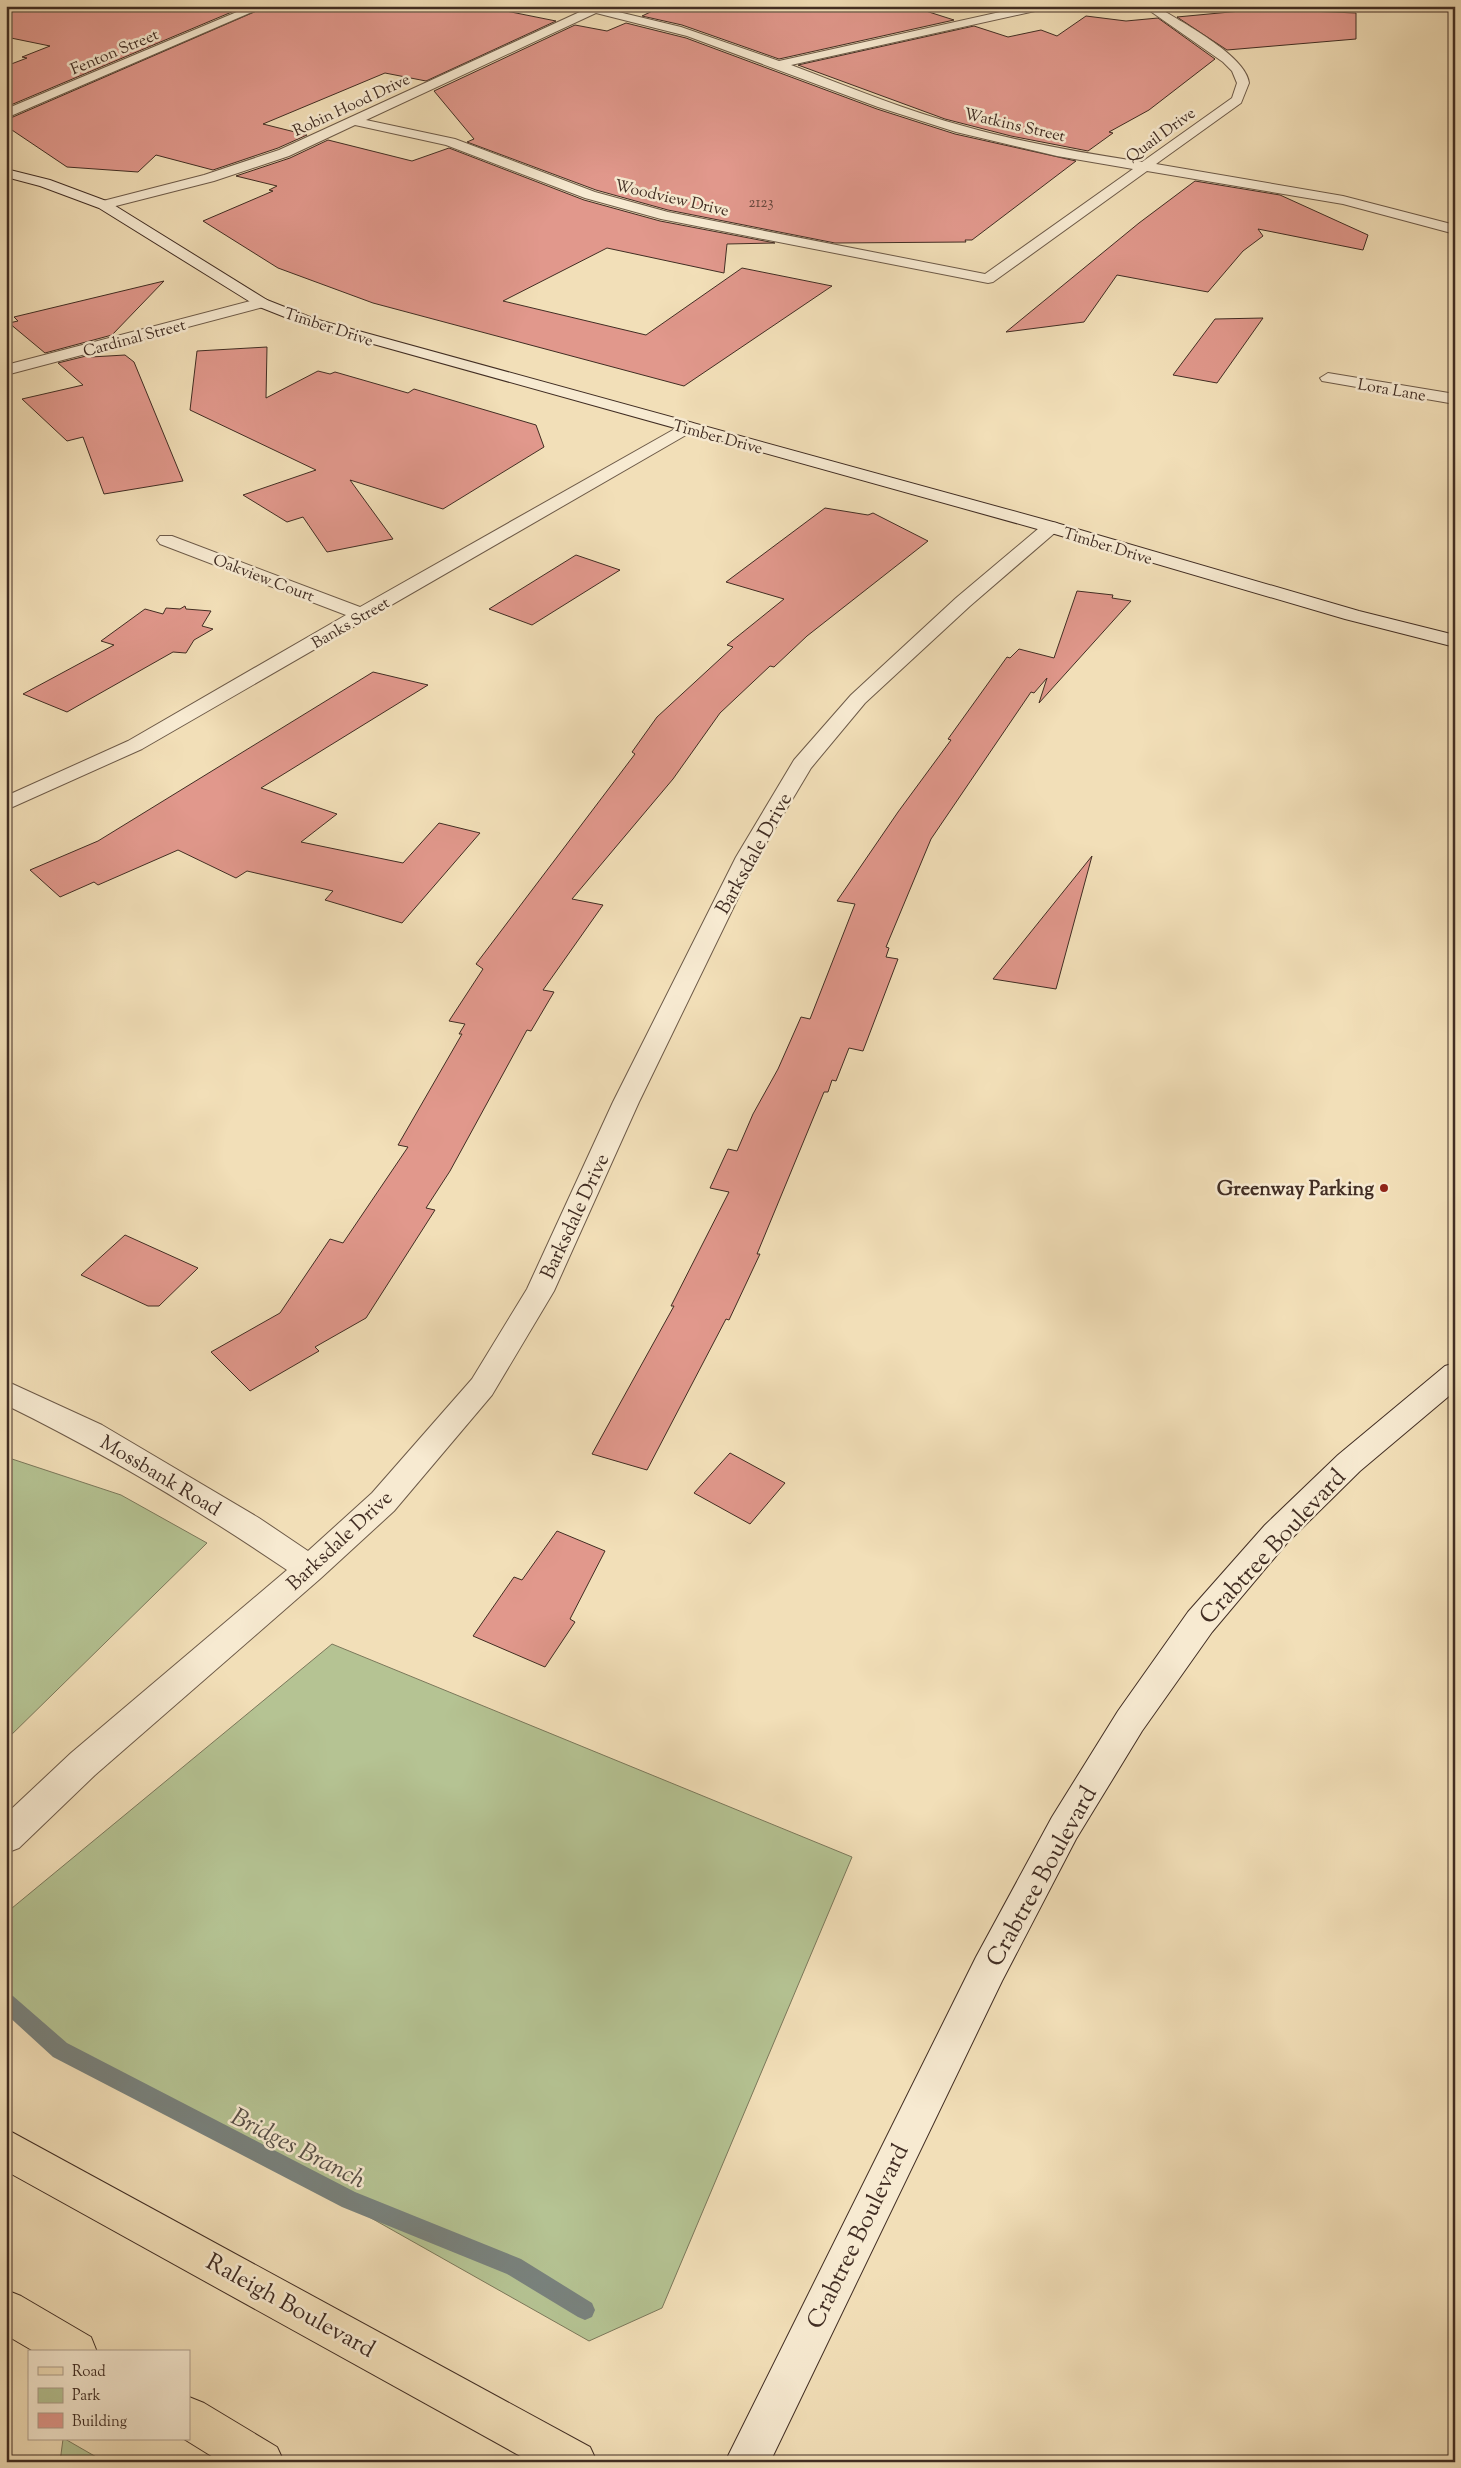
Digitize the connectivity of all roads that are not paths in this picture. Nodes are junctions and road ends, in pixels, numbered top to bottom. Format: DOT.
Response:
graph roads {
  1 [pos="261,6"];
  2 [pos="580,6"];
  3 [pos="1044,6"];
  4 [pos="1148,6"];
  5 [pos="598,8"];
  6 [pos="776,65"];
  7 [pos="6,114"];
  8 [pos="355,121"];
  9 [pos="1146,166"];
  10 [pos="6,172"];
  11 [pos="104,205"];
  12 [pos="1455,230"];
  13 [pos="988,279"];
  14 [pos="262,303"];
  15 [pos="6,370"];
  16 [pos="1328,378"];
  17 [pos="1455,399"];
  18 [pos="687,427"];
  19 [pos="1051,527"];
  20 [pos="166,540"];
  21 [pos="363,615"];
  22 [pos="1455,641"];
  23 [pos="6,804"];
  24 [pos="1455,1374"];
  25 [pos="6,1392"];
  26 [pos="310,1569"];
  27 [pos="6,1837"];
  28 [pos="6,2149"];
  29 [pos="6,2311"];
  30 [pos="73,2350"];
  31 [pos="190,2419"];
  32 [pos="262,2462"];
  33 [pos="576,2462"];
  34 [pos="747,2462"];
  1 -- 7 [label="street, Fenton Street"];
  2 -- 5 [label="street, Watkins Street"];
  3 -- 6 [label="street"];
  4 -- 9 [label="street, Quail Drive"];
  5 -- 6 [label="street, Watkins Street"];
  5 -- 8 [label="street, Robin Hood Drive"];
  6 -- 9 [label="street, Watkins Street"];
  8 -- 11 [label="street, Robin Hood Drive"];
  8 -- 13 [label="street, Woodview Drive"];
  9 -- 12 [label="street, Watkins Street"];
  9 -- 13 [label="street, Quail Drive"];
  10 -- 11 [label="street, Timber Drive"];
  11 -- 14 [label="street, Timber Drive"];
  14 -- 15 [label="street, Cardinal Street"];
  14 -- 18 [label="street, Timber Drive"];
  16 -- 17 [label="street, Lora Lane"];
  18 -- 19 [label="street, Timber Drive"];
  18 -- 21 [label="street, Banks Street"];
  19 -- 22 [label="street, Timber Drive"];
  19 -- 26 [label="street, Barksdale Drive"];
  20 -- 21 [label="street, Oakview Court"];
  21 -- 23 [label="street, Banks Street"];
  24 -- 34 [label="street, Crabtree Boulevard"];
  25 -- 26 [label="street, Mossbank Road"];
  26 -- 27 [label="street, Barksdale Drive"];
  28 -- 33 [label="main road, Raleigh Boulevard"];
  29 -- 30 [label="main road"];
  31 -- 32 [label="main road"];
}
